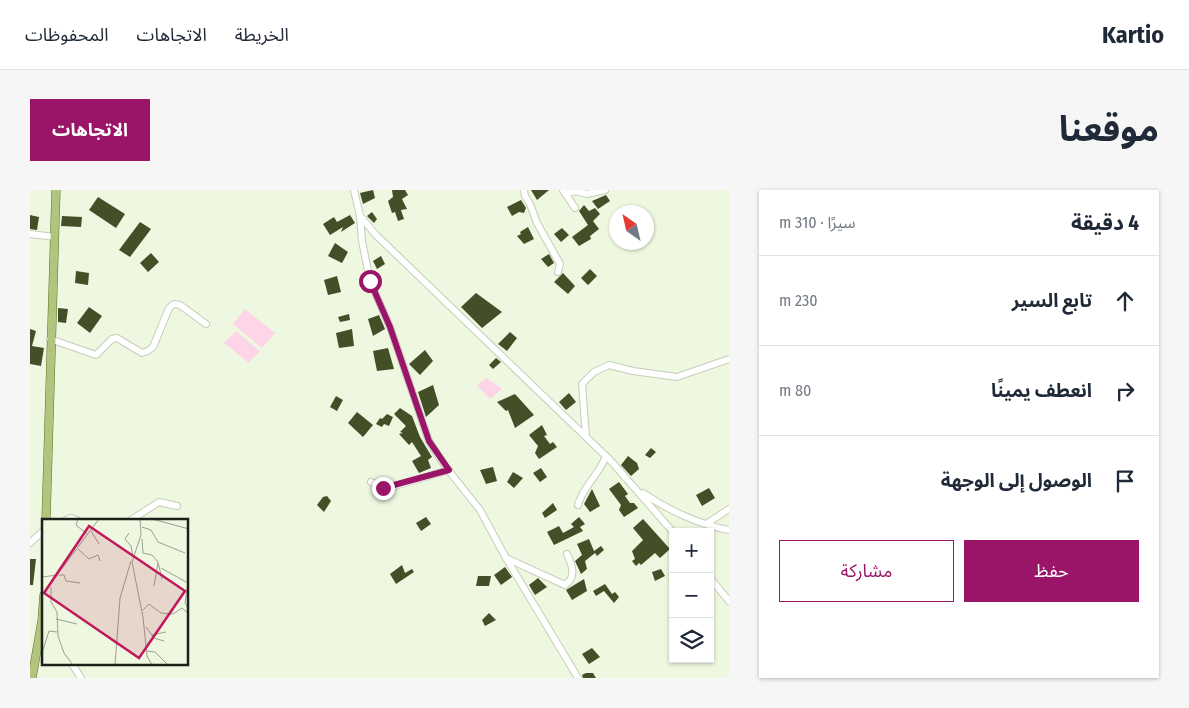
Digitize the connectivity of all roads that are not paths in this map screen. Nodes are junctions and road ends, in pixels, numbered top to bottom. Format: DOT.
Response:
graph roads {
  1 [pos="56,190"];
  2 [pos="524,190"];
  3 [pos="605,190"];
  4 [pos="352,191"];
  5 [pos="564,192"];
  6 [pos="575,208"];
  7 [pos="360,216"];
  8 [pos="30,234"];
  9 [pos="55,237"];
  10 [pos="558,272"];
  11 [pos="206,324"];
  12 [pos="50,339"];
  13 [pos="729,359"];
  14 [pos="586,437"];
  15 [pos="606,456"];
  16 [pos="449,470"];
  17 [pos="372,482"];
  18 [pos="636,488"];
  19 [pos="578,505"];
  20 [pos="177,506"];
  21 [pos="729,509"];
  22 [pos="46,519"];
  23 [pos="133,519"];
  24 [pos="706,524"];
  25 [pos="670,528"];
  26 [pos="729,530"];
  27 [pos="42,532"];
  28 [pos="30,543"];
  29 [pos="567,554"];
  30 [pos="506,558"];
  31 [pos="714,583"];
  32 [pos="729,601"];
  33 [pos="42,627"];
  34 [pos="73,666"];
  35 [pos="32,678"];
  36 [pos="81,678"];
  37 [pos="578,678"];
  1 -- 9 [label="main road"];
  2 -- 10 [label="street"];
  3 -- 5 [label="street"];
  4 -- 7 [label="street"];
  5 -- 6 [label="street"];
  7 -- 14 [label="street"];
  7 -- 16 [label="street"];
  8 -- 9 [label="street"];
  9 -- 12 [label="main road"];
  11 -- 12 [label="street"];
  12 -- 22 [label="main road"];
  13 -- 14 [label="street"];
  14 -- 15 [label="street"];
  15 -- 18 [label="street"];
  15 -- 19 [label="street"];
  16 -- 17 [label="street"];
  16 -- 30 [label="street"];
  18 -- 24 [label="street"];
  18 -- 25 [label="street"];
  20 -- 23 [label="street"];
  21 -- 24 [label="street"];
  24 -- 26 [label="street"];
  27 -- 28 [label="street"];
  29 -- 30 [label="street"];
  30 -- 37 [label="street"];
  31 -- 32 [label="street"];
  33 -- 35 [label="main road"];
  34 -- 36 [label="street"];
}
